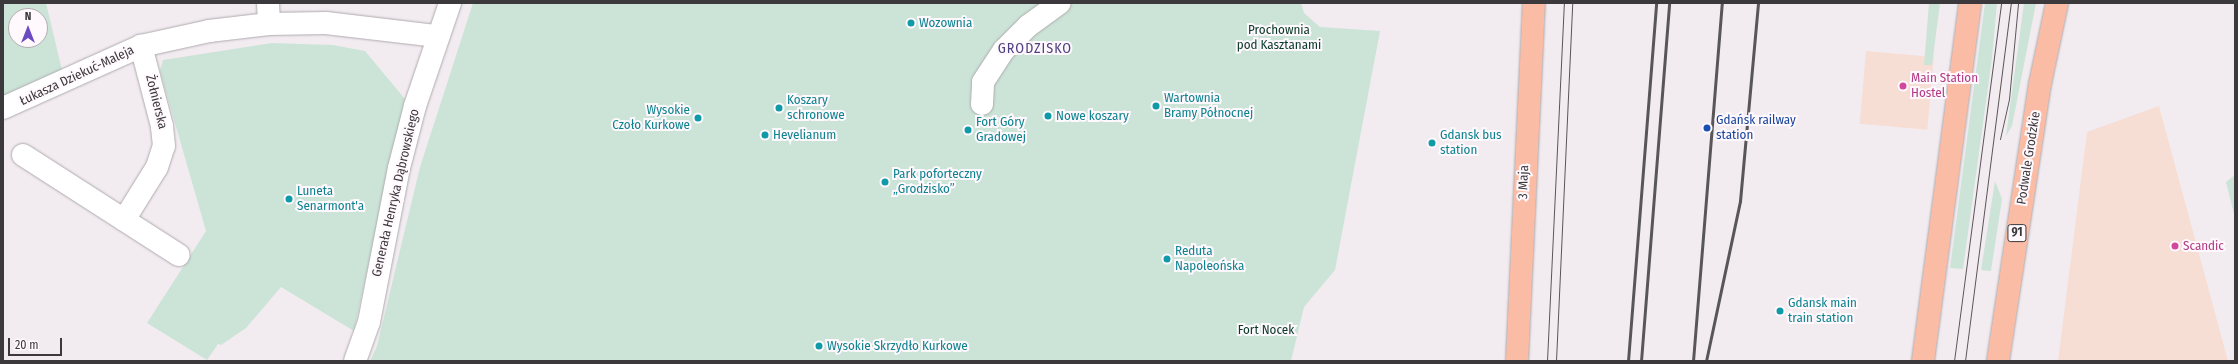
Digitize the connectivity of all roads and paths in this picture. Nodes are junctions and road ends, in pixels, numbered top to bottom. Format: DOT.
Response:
graph roads {
  1 [pos="450,3"];
  2 [pos="1060,3"];
  3 [pos="1534,3"];
  4 [pos="1970,3"];
  5 [pos="2057,3"];
  6 [pos="269,14"];
  7 [pos="437,36"];
  8 [pos="142,46"];
  9 [pos="982,104"];
  10 [pos="3,108"];
  11 [pos="23,155"];
  12 [pos="124,220"];
  13 [pos="179,255"];
  14 [pos="355,361"];
  15 [pos="1517,361"];
  16 [pos="1923,361"];
  17 [pos="1998,361"];
  1 -- 7 [label="street, Generała Henryka Dąbrowskiego"];
  2 -- 9 [label="street"];
  3 -- 15 [label="main road, 3 Maja"];
  4 -- 16 [label="main road"];
  5 -- 17 [label="main road, Podwale Grodzkie / 91"];
  6 -- 7 [label="street, Łukasza Dziekuć-Maleja"];
  6 -- 8 [label="street, Łukasza Dziekuć-Maleja"];
  7 -- 14 [label="street, Generała Henryka Dąbrowskiego"];
  8 -- 10 [label="street, Łukasza Dziekuć-Maleja"];
  8 -- 12 [label="street, Żołnierska"];
  11 -- 12 [label="street"];
  12 -- 13 [label="street"];
}
